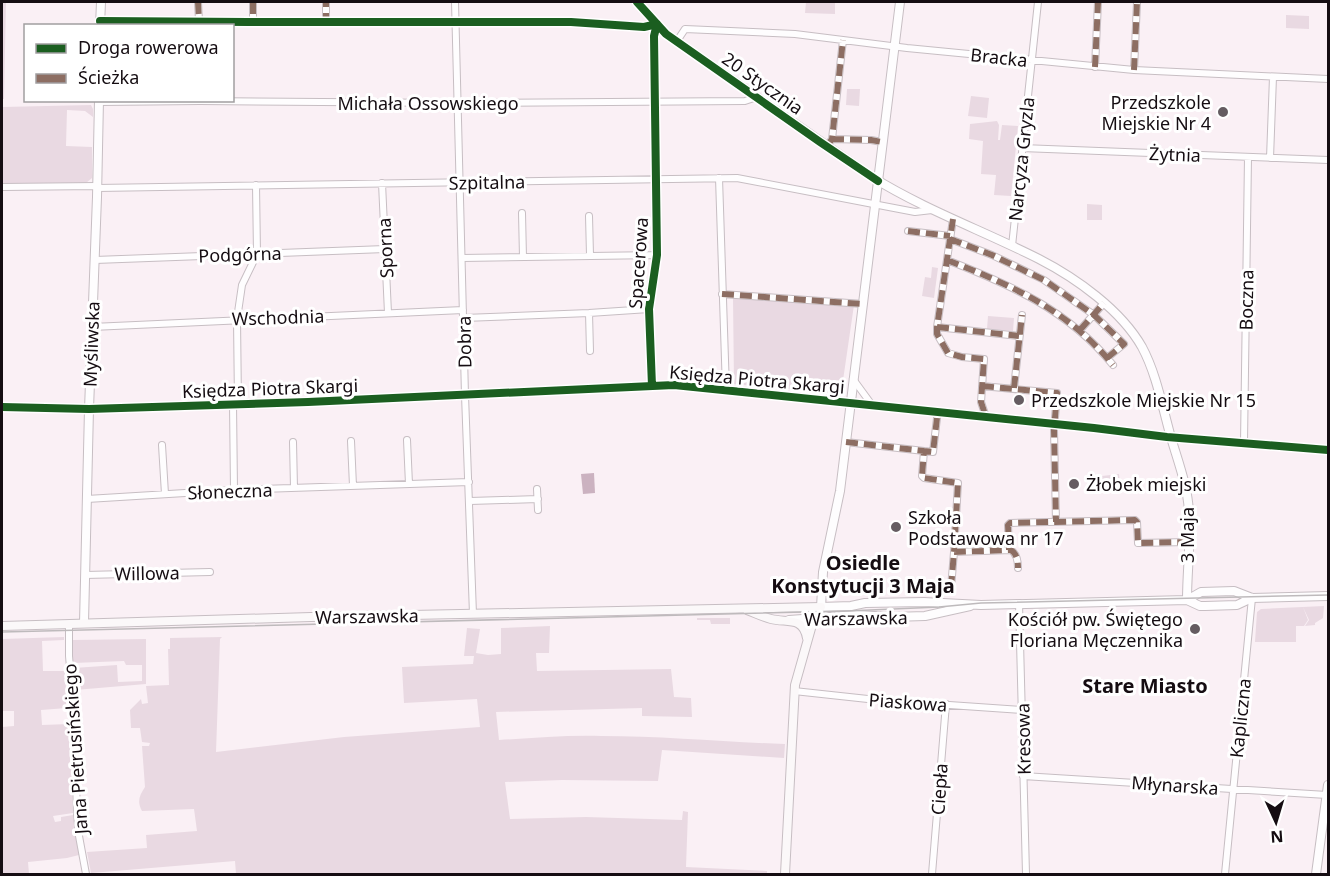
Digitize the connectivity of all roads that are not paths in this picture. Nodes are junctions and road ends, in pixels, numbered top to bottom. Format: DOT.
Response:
graph roads {
  1 [pos="101,2"];
  2 [pos="198,2"];
  3 [pos="253,2"];
  4 [pos="326,2"];
  5 [pos="455,2"];
  6 [pos="637,2"];
  7 [pos="900,2"];
  8 [pos="1038,2"];
  9 [pos="1098,2"];
  10 [pos="1137,2"];
  11 [pos="199,21"];
  12 [pos="454,21"];
  13 [pos="253,22"];
  14 [pos="326,22"];
  15 [pos="100,23"];
  16 [pos="138,23"];
  17 [pos="166,23"];
  18 [pos="222,24"];
  19 [pos="657,24"];
  20 [pos="843,40"];
  21 [pos="677,41"];
  22 [pos="894,46"];
  23 [pos="1032,61"];
  24 [pos="1095,67"];
  25 [pos="1134,70"];
  26 [pos="1273,77"];
  27 [pos="1329,79"];
  28 [pos="757,97"];
  29 [pos="655,101"];
  30 [pos="99,102"];
  31 [pos="234,102"];
  32 [pos="457,103"];
  33 [pos="882,142"];
  34 [pos="829,143"];
  35 [pos="1022,148"];
  36 [pos="1248,157"];
  37 [pos="1270,158"];
  38 [pos="1329,160"];
  39 [pos="719,178"];
  40 [pos="656,179"];
  41 [pos="878,181"];
  42 [pos="459,182"];
  43 [pos="382,183"];
  44 [pos="256,185"];
  45 [pos="2,187"];
  46 [pos="97,187"];
  47 [pos="875,204"];
  48 [pos="932,210"];
  49 [pos="522,213"];
  50 [pos="589,216"];
  51 [pos="952,219"];
  52 [pos="908,231"];
  53 [pos="950,238"];
  54 [pos="1012,246"];
  55 [pos="385,249"];
  56 [pos="257,254"];
  57 [pos="590,255"];
  58 [pos="657,255"];
  59 [pos="523,257"];
  60 [pos="462,258"];
  61 [pos="94,260"];
  62 [pos="946,260"];
  63 [pos="722,294"];
  64 [pos="863,303"];
  65 [pos="1104,303"];
  66 [pos="649,309"];
  67 [pos="388,313"];
  68 [pos="589,313"];
  69 [pos="464,314"];
  70 [pos="1022,315"];
  71 [pos="1094,315"];
  72 [pos="237,319"];
  73 [pos="92,327"];
  74 [pos="937,327"];
  75 [pos="1080,330"];
  76 [pos="1019,336"];
  77 [pos="590,351"];
  78 [pos="1107,358"];
  79 [pos="1113,365"];
  80 [pos="853,379"];
  81 [pos="652,386"];
  82 [pos="982,386"];
  83 [pos="1014,388"];
  84 [pos="726,390"];
  85 [pos="465,395"];
  86 [pos="850,403"];
  87 [pos="235,404"];
  88 [pos="872,405"];
  89 [pos="2,407"];
  90 [pos="89,409"];
  91 [pos="986,417"];
  92 [pos="937,418"];
  93 [pos="1054,424"];
  94 [pos="1171,437"];
  95 [pos="407,440"];
  96 [pos="351,441"];
  97 [pos="293,442"];
  98 [pos="846,442"];
  99 [pos="1245,442"];
  100 [pos="162,445"];
  101 [pos="1329,450"];
  102 [pos="924,451"];
  103 [pos="469,482"];
  104 [pos="409,484"];
  105 [pos="353,486"];
  106 [pos="294,488"];
  107 [pos="537,489"];
  108 [pos="234,490"];
  109 [pos="165,494"];
  110 [pos="87,499"];
  111 [pos="538,499"];
  112 [pos="470,501"];
  113 [pos="538,510"];
  114 [pos="1056,522"];
  115 [pos="1188,542"];
  116 [pos="1009,550"];
  117 [pos="954,552"];
  118 [pos="1017,568"];
  119 [pos="210,572"];
  120 [pos="85,575"];
  121 [pos="951,588"];
  122 [pos="1327,597"];
  123 [pos="1252,598"];
  124 [pos="1187,600"];
  125 [pos="1019,603"];
  126 [pos="981,604"];
  127 [pos="821,607"];
  128 [pos="732,608"];
  129 [pos="473,614"];
  130 [pos="814,618"];
  131 [pos="788,620"];
  132 [pos="84,623"];
  133 [pos="69,624"];
  134 [pos="2,626"];
  135 [pos="807,642"];
  136 [pos="794,691"];
  137 [pos="945,704"];
  138 [pos="1022,710"];
  139 [pos="1023,776"];
  140 [pos="1329,785"];
  141 [pos="1233,789"];
  142 [pos="1327,795"];
  143 [pos="86,874"];
  144 [pos="785,874"];
  145 [pos="932,874"];
  146 [pos="1026,874"];
  147 [pos="1225,874"];
  148 [pos="1316,874"];
  1 -- 15 [label="street"];
  2 -- 11 [label="street"];
  3 -- 13 [label="street"];
  4 -- 14 [label="street"];
  5 -- 12 [label="street, Dobra"];
  6 -- 19 [label="street, 20 Stycznia"];
  7 -- 22 [label="street"];
  8 -- 23 [label="street, Narcyza Gryzla"];
  9 -- 24 [label="street"];
  10 -- 25 [label="street"];
  11 -- 17 [label="street"];
  11 -- 18 [label="street"];
  12 -- 14 [label="street"];
  12 -- 19 [label="street"];
  12 -- 32 [label="street, Dobra"];
  13 -- 14 [label="street"];
  13 -- 18 [label="street"];
  15 -- 16 [label="street"];
  16 -- 17 [label="street"];
  19 -- 21 [label="street, 20 Stycznia"];
  19 -- 29 [label="street, Spacerowa"];
  20 -- 21 [label="street, Bracka"];
  20 -- 22 [label="street, Bracka"];
  20 -- 34 [label="street"];
  21 -- 28 [label="street, 20 Stycznia"];
  22 -- 23 [label="street, Bracka"];
  22 -- 33 [label="street"];
  23 -- 24 [label="street, Bracka"];
  23 -- 35 [label="street, Narcyza Gryzla"];
  24 -- 25 [label="street, Bracka"];
  25 -- 26 [label="street, Bracka"];
  26 -- 27 [label="street, Bracka"];
  26 -- 37 [label="street"];
  28 -- 29 [label="street, Michała Ossowskiego"];
  28 -- 34 [label="street, 20 Stycznia"];
  29 -- 32 [label="street, Michała Ossowskiego"];
  29 -- 40 [label="street, Spacerowa"];
  30 -- 46 [label="street, Myśliwska"];
  31 -- 32 [label="street, Michała Ossowskiego"];
  32 -- 42 [label="street, Dobra"];
  33 -- 34 [label="street"];
  33 -- 41 [label="street"];
  34 -- 41 [label="street, 20 Stycznia"];
  35 -- 36 [label="street, Żytnia"];
  35 -- 54 [label="street, Narcyza Gryzla"];
  36 -- 37 [label="street, Żytnia"];
  36 -- 99 [label="street, Boczna"];
  37 -- 38 [label="street, Żytnia"];
  39 -- 40 [label="street, Szpitalna"];
  39 -- 47 [label="street, Szpitalna"];
  39 -- 63 [label="street"];
  40 -- 42 [label="street, Szpitalna"];
  40 -- 58 [label="street, Spacerowa"];
  41 -- 47 [label="street"];
  41 -- 48 [label="street, 20 Stycznia"];
  42 -- 43 [label="street, Szpitalna"];
  42 -- 60 [label="street, Dobra"];
  43 -- 44 [label="street, Szpitalna"];
  43 -- 55 [label="street, Sporna"];
  44 -- 46 [label="street, Szpitalna"];
  44 -- 56 [label="street"];
  45 -- 46 [label="street, Szpitalna"];
  46 -- 61 [label="street, Myśliwska"];
  47 -- 48 [label="street, Szpitalna"];
  47 -- 64 [label="street"];
  48 -- 51 [label="street, 20 Stycznia"];
  49 -- 59 [label="street"];
  50 -- 57 [label="street"];
  51 -- 53 [label="street"];
  51 -- 54 [label="street, 20 Stycznia"];
  52 -- 53 [label="street"];
  53 -- 62 [label="street"];
  53 -- 71 [label="street"];
  54 -- 65 [label="street, 20 Stycznia"];
  55 -- 56 [label="street, Podgórna"];
  55 -- 67 [label="street, Sporna"];
  56 -- 61 [label="street, Podgórna"];
  56 -- 72 [label="street"];
  57 -- 58 [label="street"];
  57 -- 59 [label="street"];
  58 -- 66 [label="street, Spacerowa"];
  59 -- 60 [label="street"];
  60 -- 69 [label="street, Dobra"];
  61 -- 73 [label="street, Myśliwska"];
  62 -- 74 [label="street"];
  62 -- 75 [label="street"];
  63 -- 64 [label="street"];
  63 -- 84 [label="street"];
  64 -- 80 [label="street"];
  65 -- 71 [label="street"];
  65 -- 94 [label="street, 20 Stycznia"];
  66 -- 68 [label="street, Wschodnia"];
  66 -- 81 [label="street, Spacerowa"];
  67 -- 69 [label="street, Wschodnia"];
  67 -- 72 [label="street, Wschodnia"];
  68 -- 69 [label="street, Wschodnia"];
  68 -- 77 [label="street"];
  69 -- 85 [label="street, Dobra"];
  70 -- 76 [label="street"];
  71 -- 75 [label="street"];
  71 -- 78 [label="street"];
  72 -- 73 [label="street, Wschodnia"];
  72 -- 87 [label="street"];
  73 -- 90 [label="street, Myśliwska"];
  74 -- 76 [label="street"];
  74 -- 82 [label="street"];
  75 -- 78 [label="street"];
  76 -- 83 [label="street"];
  78 -- 79 [label="street"];
  80 -- 86 [label="street"];
  80 -- 88 [label="street"];
  81 -- 84 [label="street, Księdza Piotra Skargi"];
  81 -- 85 [label="street, Księdza Piotra Skargi"];
  82 -- 83 [label="street"];
  82 -- 91 [label="street"];
  83 -- 93 [label="street"];
  84 -- 86 [label="street, Księdza Piotra Skargi"];
  85 -- 87 [label="street, Księdza Piotra Skargi"];
  85 -- 103 [label="street, Dobra"];
  86 -- 88 [label="street, Księdza Piotra Skargi"];
  86 -- 98 [label="street"];
  87 -- 90 [label="street, Księdza Piotra Skargi"];
  87 -- 108 [label="street"];
  88 -- 91 [label="street, Księdza Piotra Skargi"];
  89 -- 90 [label="street, Księdza Piotra Skargi"];
  90 -- 110 [label="street, Myśliwska"];
  91 -- 93 [label="street, Księdza Piotra Skargi"];
  92 -- 102 [label="street"];
  93 -- 94 [label="street, Księdza Piotra Skargi"];
  93 -- 114 [label="street"];
  94 -- 99 [label="street, Księdza Piotra Skargi"];
  94 -- 115 [label="street, 3 Maja"];
  95 -- 104 [label="street"];
  96 -- 105 [label="street"];
  97 -- 106 [label="street, Słoneczna"];
  98 -- 102 [label="street"];
  98 -- 127 [label="street"];
  99 -- 101 [label="street, Księdza Piotra Skargi"];
  100 -- 109 [label="street, Słoneczna"];
  102 -- 117 [label="street"];
  103 -- 104 [label="street, Słoneczna"];
  103 -- 112 [label="street, Dobra"];
  104 -- 105 [label="street, Słoneczna"];
  105 -- 106 [label="street, Słoneczna"];
  106 -- 108 [label="street, Słoneczna"];
  107 -- 111 [label="street"];
  108 -- 109 [label="street, Słoneczna"];
  109 -- 110 [label="street, Słoneczna"];
  110 -- 120 [label="street, Myśliwska"];
  111 -- 112 [label="street"];
  111 -- 113 [label="street"];
  112 -- 129 [label="street, Dobra"];
  114 -- 115 [label="street"];
  114 -- 116 [label="street"];
  115 -- 124 [label="street, 3 Maja"];
  116 -- 117 [label="street"];
  116 -- 118 [label="street"];
  117 -- 121 [label="street"];
  119 -- 120 [label="street, Willowa"];
  120 -- 132 [label="street, Myśliwska"];
  122 -- 123 [label="street, Warszawska"];
  123 -- 124 [label="street, Warszawska"];
  123 -- 124 [label="street, Warszawska"];
  123 -- 141 [label="street, Kapliczna"];
  124 -- 125 [label="street, Warszawska"];
  125 -- 126 [label="street, Warszawska"];
  125 -- 138 [label="street, Kresowa"];
  126 -- 127 [label="street, Warszawska"];
  126 -- 130 [label="street, Warszawska"];
  127 -- 128 [label="main road, Warszawska"];
  127 -- 130 [label="main road"];
  128 -- 129 [label="main road, Warszawska"];
  128 -- 131 [label="main road, Warszawska"];
  129 -- 132 [label="main road, Warszawska"];
  130 -- 131 [label="street, Warszawska"];
  130 -- 135 [label="main road"];
  131 -- 135 [label="main road"];
  132 -- 133 [label="main road, Warszawska"];
  133 -- 134 [label="main road, Warszawska"];
  133 -- 143 [label="street, Jana Pietrusińskiego"];
  135 -- 136 [label="main road"];
  136 -- 137 [label="street, Piaskowa"];
  136 -- 144 [label="main road"];
  137 -- 138 [label="street, Piaskowa"];
  137 -- 145 [label="street, Ciepła"];
  138 -- 139 [label="street, Kresowa"];
  139 -- 141 [label="street, Młynarska"];
  139 -- 146 [label="street, Kresowa"];
  140 -- 142 [label="street"];
  141 -- 142 [label="street, Młynarska"];
  141 -- 147 [label="street, Kapliczna"];
  142 -- 148 [label="street"];
}
